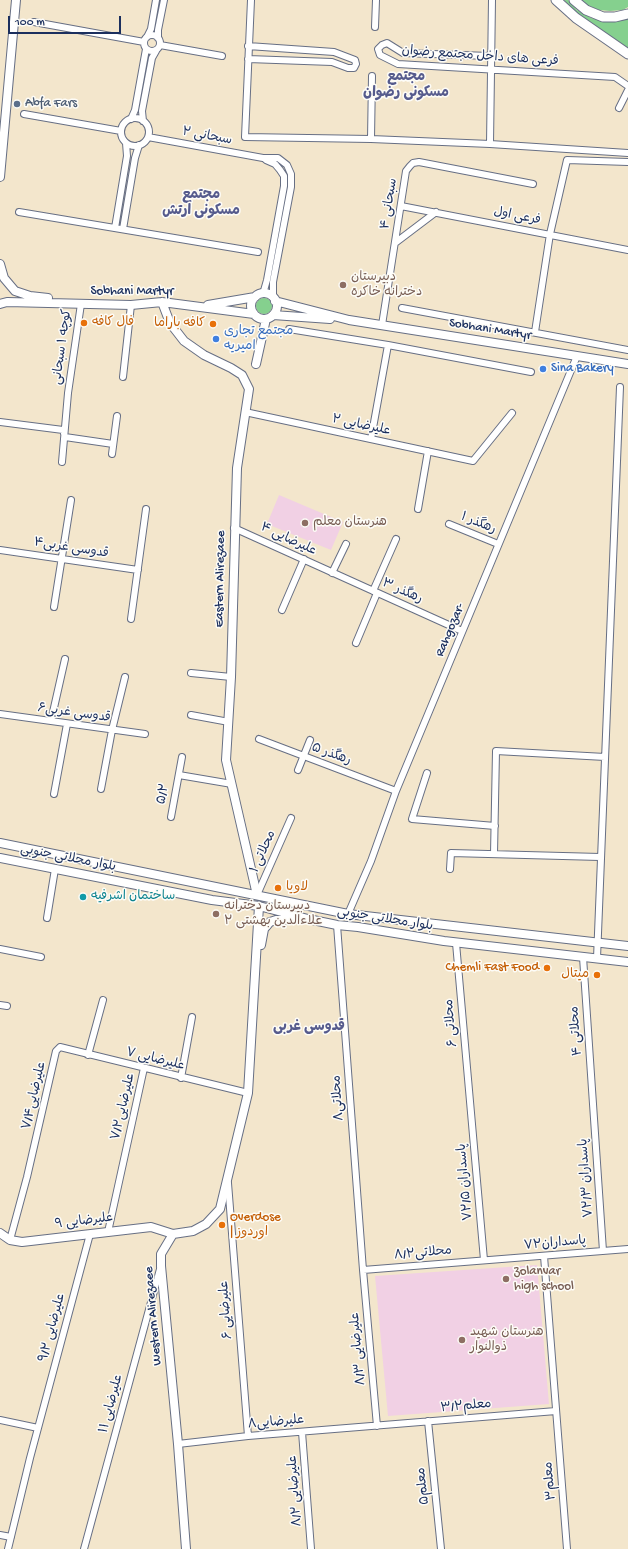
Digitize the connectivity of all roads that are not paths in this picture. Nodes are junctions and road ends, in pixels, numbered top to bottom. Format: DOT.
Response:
graph roads {
  1 [pos="16,0"];
  2 [pos="156,0"];
  3 [pos="164,0"];
  4 [pos="250,0"];
  5 [pos="376,0"];
  6 [pos="492,0"];
  7 [pos="556,0"];
  8 [pos="574,0"];
  9 [pos="628,14"];
  10 [pos="34,22"];
  11 [pos="375,27"];
  12 [pos="158,38"];
  13 [pos="146,39"];
  14 [pos="160,45"];
  15 [pos="248,46"];
  16 [pos="146,49"];
  17 [pos="156,51"];
  18 [pos="628,54"];
  19 [pos="222,56"];
  20 [pos="490,56"];
  21 [pos="248,59"];
  22 [pos="490,70"];
  23 [pos="372,76"];
  24 [pos="628,86"];
  25 [pos="628,90"];
  26 [pos="619,108"];
  27 [pos="24,114"];
  28 [pos="131,119"];
  29 [pos="143,121"];
  30 [pos="121,131"];
  31 [pos="148,137"];
  32 [pos="371,139"];
  33 [pos="126,143"];
  34 [pos="490,144"];
  35 [pos="139,145"];
  36 [pos="628,153"];
  37 [pos="263,158"];
  38 [pos="628,162"];
  39 [pos="0,178"];
  40 [pos="533,184"];
  41 [pos="281,201"];
  42 [pos="288,202"];
  43 [pos="401,206"];
  44 [pos="19,212"];
  45 [pos="436,212"];
  46 [pos="115,228"];
  47 [pos="123,229"];
  48 [pos="550,234"];
  49 [pos="395,243"];
  50 [pos="628,250"];
  51 [pos="258,252"];
  52 [pos="0,264"];
  53 [pos="262,294"];
  54 [pos="254,297"];
  55 [pos="274,299"];
  56 [pos="162,302"];
  57 [pos="65,303"];
  58 [pos="0,304"];
  59 [pos="81,304"];
  60 [pos="131,304"];
  61 [pos="200,306"];
  62 [pos="402,308"];
  63 [pos="254,314"];
  64 [pos="269,317"];
  65 [pos="349,320"];
  66 [pos="382,325"];
  67 [pos="289,329"];
  68 [pos="535,332"];
  69 [pos="388,345"];
  70 [pos="628,350"];
  71 [pos="576,356"];
  72 [pos="256,364"];
  73 [pos="628,364"];
  74 [pos="531,372"];
  75 [pos="123,377"];
  76 [pos="620,387"];
  77 [pos="245,412"];
  78 [pos="512,413"];
  79 [pos="117,416"];
  80 [pos="0,422"];
  81 [pos="65,437"];
  82 [pos="371,439"];
  83 [pos="113,444"];
  84 [pos="428,451"];
  85 [pos="112,454"];
  86 [pos="62,462"];
  87 [pos="71,500"];
  88 [pos="146,509"];
  89 [pos="418,509"];
  90 [pos="449,524"];
  91 [pos="234,528"];
  92 [pos="396,539"];
  93 [pos="346,544"];
  94 [pos="498,544"];
  95 [pos="0,550"];
  96 [pos="61,559"];
  97 [pos="304,559"];
  98 [pos="138,570"];
  99 [pos="332,573"];
  100 [pos="375,592"];
  101 [pos="54,607"];
  102 [pos="282,610"];
  103 [pos="131,619"];
  104 [pos="462,631"];
  105 [pos="356,643"];
  106 [pos="65,659"];
  107 [pos="191,673"];
  108 [pos="125,677"];
  109 [pos="231,678"];
  110 [pos="0,714"];
  111 [pos="191,715"];
  112 [pos="51,721"];
  113 [pos="229,722"];
  114 [pos="66,724"];
  115 [pos="112,730"];
  116 [pos="145,734"];
  117 [pos="259,739"];
  118 [pos="310,740"];
  119 [pos="303,756"];
  120 [pos="182,757"];
  121 [pos="605,757"];
  122 [pos="298,770"];
  123 [pos="427,773"];
  124 [pos="179,775"];
  125 [pos="232,784"];
  126 [pos="100,789"];
  127 [pos="396,791"];
  128 [pos="54,794"];
  129 [pos="171,818"];
  130 [pos="291,818"];
  131 [pos="495,826"];
  132 [pos="0,843"];
  133 [pos="494,854"];
  134 [pos="600,857"];
  135 [pos="0,858"];
  136 [pos="55,869"];
  137 [pos="450,869"];
  138 [pos="257,895"];
  139 [pos="259,906"];
  140 [pos="348,914"];
  141 [pos="47,918"];
  142 [pos="308,919"];
  143 [pos="337,925"];
  144 [pos="597,942"];
  145 [pos="456,943"];
  146 [pos="628,946"];
  147 [pos="0,949"];
  148 [pos="41,957"];
  149 [pos="583,957"];
  150 [pos="597,958"];
  151 [pos="628,962"];
  152 [pos="256,973"];
  153 [pos="103,1000"];
  154 [pos="0,1005"];
  155 [pos="7,1006"];
  156 [pos="192,1017"];
  157 [pos="58,1049"];
  158 [pos="88,1055"];
  159 [pos="144,1068"];
  160 [pos="180,1078"];
  161 [pos="248,1093"];
  162 [pos="470,1101"];
  163 [pos="593,1104"];
  164 [pos="228,1181"];
  165 [pos="108,1232"];
  166 [pos="0,1233"];
  167 [pos="90,1234"];
  168 [pos="173,1234"];
  169 [pos="10,1240"];
  170 [pos="628,1249"];
  171 [pos="603,1251"];
  172 [pos="544,1256"];
  173 [pos="484,1260"];
  174 [pos="161,1266"];
  175 [pos="363,1270"];
  176 [pos="556,1411"];
  177 [pos="0,1420"];
  178 [pos="428,1421"];
  179 [pos="377,1426"];
  180 [pos="38,1428"];
  181 [pos="302,1432"];
  182 [pos="248,1436"];
  183 [pos="178,1444"];
  184 [pos="0,1535"];
  185 [pos="11,1538"];
  186 [pos="8,1549"];
  187 [pos="84,1549"];
  188 [pos="186,1549"];
  189 [pos="311,1549"];
  190 [pos="441,1549"];
  191 [pos="567,1549"];
  1 -- 39 [label="street"];
  2 -- 13 [label="street"];
  3 -- 12 [label="street"];
  4 -- 15 [label="street"];
  5 -- 11 [label="street"];
  6 -- 20 [label="street"];
  7 -- 18 [label="main road"];
  8 -- 9 [label="main road"];
  10 -- 13 [label="street"];
  12 -- 13 [label="street"];
  12 -- 14 [label="street"];
  13 -- 16 [label="street"];
  14 -- 17 [label="street"];
  14 -- 19 [label="street"];
  15 -- 21 [label="street"];
  15 -- 21 [label="street"];
  16 -- 17 [label="street"];
  16 -- 28 [label="street"];
  17 -- 29 [label="street"];
  20 -- 22 [label="street"];
  20 -- 22 [label="street, فرعی های داخل مجتمع رضوان"];
  21 -- 32 [label="street"];
  22 -- 24 [label="street, فرعی های داخل مجتمع رضوان"];
  22 -- 34 [label="street"];
  23 -- 32 [label="street"];
  25 -- 26 [label="street"];
  27 -- 30 [label="street"];
  28 -- 29 [label="street"];
  28 -- 30 [label="street"];
  29 -- 31 [label="street"];
  30 -- 33 [label="street"];
  31 -- 35 [label="street"];
  31 -- 37 [label="street, سبحانی ۲"];
  32 -- 34 [label="street"];
  33 -- 35 [label="street"];
  33 -- 46 [label="street"];
  34 -- 36 [label="street"];
  35 -- 47 [label="street"];
  37 -- 41 [label="street"];
  37 -- 42 [label="street, سبحانی ۲"];
  38 -- 48 [label="street"];
  40 -- 43 [label="street, سبحانی ۴"];
  41 -- 42 [label="street"];
  41 -- 53 [label="street"];
  42 -- 55 [label="street, سبحانی ۲"];
  43 -- 45 [label="street, فرعی اول"];
  43 -- 49 [label="street, سبحانی ۴"];
  44 -- 46 [label="street"];
  45 -- 48 [label="street, فرعی اول"];
  45 -- 49 [label="street"];
  46 -- 47 [label="street"];
  47 -- 51 [label="street"];
  48 -- 50 [label="street, فرعی اول"];
  48 -- 68 [label="street"];
  49 -- 66 [label="street, سبحانی ۴"];
  52 -- 57 [label="street, Sobhani Martyr"];
  53 -- 54 [label="street"];
  53 -- 55 [label="street"];
  54 -- 61 [label="street, Sobhani Martyr"];
  54 -- 63 [label="street"];
  55 -- 64 [label="street"];
  55 -- 65 [label="street, Sobhani Martyr"];
  56 -- 60 [label="street, Sobhani Martyr"];
  56 -- 61 [label="street, Sobhani Martyr"];
  56 -- 77 [label="street, Eastern Alirezaee"];
  57 -- 58 [label="street, Sobhani Martyr"];
  57 -- 59 [label="street, Sobhani Martyr"];
  59 -- 60 [label="street, Sobhani Martyr"];
  59 -- 81 [label="street, کوچه ۱ سبحانی"];
  60 -- 75 [label="street"];
  61 -- 63 [label="street, Sobhani Martyr"];
  62 -- 68 [label="street"];
  63 -- 64 [label="street"];
  64 -- 65 [label="street, Sobhani Martyr"];
  64 -- 72 [label="street"];
  65 -- 66 [label="street, Sobhani Martyr"];
  66 -- 71 [label="street, Sobhani Martyr"];
  67 -- 69 [label="street"];
  68 -- 70 [label="street"];
  69 -- 74 [label="street"];
  69 -- 82 [label="street"];
  71 -- 73 [label="street, Sobhani Martyr"];
  71 -- 94 [label="street, Rahgozar-"];
  76 -- 121 [label="street"];
  77 -- 82 [label="street, ۲ علیرضایی"];
  77 -- 91 [label="street, Eastern Alirezaee"];
  78 -- 84 [label="street, ۲ علیرضایی"];
  79 -- 83 [label="street"];
  80 -- 81 [label="street"];
  81 -- 83 [label="street"];
  81 -- 86 [label="street, کوچه ۱ سبحانی"];
  82 -- 84 [label="street, ۲ علیرضایی"];
  83 -- 85 [label="street"];
  84 -- 89 [label="street"];
  87 -- 96 [label="street"];
  88 -- 98 [label="street"];
  90 -- 94 [label="street, ۱ رهگذر"];
  91 -- 97 [label="street, ۴ علیرضایی"];
  91 -- 109 [label="street, Eastern Alirezaee"];
  92 -- 100 [label="street"];
  93 -- 99 [label="street"];
  94 -- 104 [label="street, Rahgozar-"];
  95 -- 96 [label="street, قدوسی غربی۴"];
  96 -- 98 [label="street, قدوسی غربی۴"];
  96 -- 101 [label="street"];
  97 -- 99 [label="street, ۴ علیرضایی"];
  97 -- 102 [label="street"];
  98 -- 103 [label="street"];
  99 -- 100 [label="street, ۳ رهگذر"];
  100 -- 104 [label="street, ۳ رهگذر"];
  100 -- 105 [label="street"];
  104 -- 127 [label="street, Rahgozar-"];
  106 -- 112 [label="street"];
  107 -- 109 [label="street"];
  108 -- 115 [label="street"];
  109 -- 113 [label="street, Eastern Alirezaee"];
  110 -- 112 [label="street, قدوسی غربی۶"];
  111 -- 113 [label="street"];
  112 -- 114 [label="street, قدوسی غربی۶"];
  113 -- 125 [label="street, Eastern Alirezaee"];
  114 -- 115 [label="street, قدوسی غربی۶"];
  114 -- 128 [label="street"];
  115 -- 116 [label="street, قدوسی غربی۶"];
  115 -- 126 [label="street"];
  117 -- 119 [label="street, ۵ رهگذر"];
  118 -- 119 [label="street"];
  119 -- 122 [label="street"];
  119 -- 127 [label="street, ۵ رهگذر"];
  120 -- 124 [label="street, ۵/۲"];
  121 -- 131 [label="street"];
  121 -- 134 [label="street"];
  123 -- 131 [label="street"];
  124 -- 125 [label="street"];
  124 -- 129 [label="street, ۵/۲"];
  125 -- 138 [label="street, Eastern Alirezaee"];
  127 -- 140 [label="street, Rahgozar-"];
  130 -- 138 [label="street, ۱ محلاتی"];
  131 -- 133 [label="street"];
  132 -- 138 [label="street, بلوار محلاتی جنوبی"];
  133 -- 134 [label="street"];
  133 -- 137 [label="street"];
  134 -- 144 [label="street"];
  135 -- 136 [label="street, بلوار محلاتی جنوبی"];
  136 -- 139 [label="street, بلوار محلاتی جنوبی"];
  136 -- 141 [label="street"];
  138 -- 140 [label="street, بلوار محلاتی جنوبی"];
  139 -- 142 [label="street, بلوار محلاتی جنوبی"];
  139 -- 152 [label="street"];
  140 -- 144 [label="street, بلوار محلاتی جنوبی"];
  142 -- 143 [label="street, بلوار محلاتی جنوبی"];
  142 -- 152 [label="street"];
  143 -- 145 [label="street, بلوار محلاتی جنوبی"];
  143 -- 175 [label="street, محلاتی۸"];
  144 -- 146 [label="street, بلوار محلاتی جنوبی"];
  144 -- 150 [label="street"];
  145 -- 149 [label="street, بلوار محلاتی جنوبی"];
  145 -- 162 [label="street, ۶ محلاتی"];
  147 -- 148 [label="street"];
  149 -- 150 [label="street, بلوار محلاتی جنوبی"];
  149 -- 163 [label="street, ۴ محلاتی"];
  150 -- 151 [label="street, بلوار محلاتی جنوبی"];
  152 -- 161 [label="street"];
  153 -- 158 [label="street"];
  154 -- 155 [label="street"];
  156 -- 160 [label="street"];
  157 -- 158 [label="street, ۷ علیرضایی"];
  157 -- 169 [label="street, علیرضایی۷/۴"];
  158 -- 159 [label="street, ۷ علیرضایی"];
  159 -- 160 [label="street, ۷ علیرضایی"];
  159 -- 165 [label="street, علیرضایی۷/۲"];
  160 -- 161 [label="street, ۷ علیرضایی"];
  161 -- 164 [label="street"];
  162 -- 173 [label="street, ۷۲/۵ پاسداران"];
  163 -- 171 [label="street, ۷۲/۳ پاسداران"];
  164 -- 168 [label="street"];
  164 -- 182 [label="street, ۶ علیرضایی"];
  165 -- 167 [label="street, ۹ علیرضایی"];
  165 -- 168 [label="street, ۹ علیرضایی"];
  166 -- 169 [label="street"];
  167 -- 169 [label="street, ۹ علیرضایی"];
  167 -- 180 [label="street, ۹/۲ علیرضایی"];
  168 -- 174 [label="street, Western Alirezaee"];
  170 -- 171 [label="street, پاسداران۷۲"];
  171 -- 172 [label="street, پاسداران۷۲"];
  172 -- 173 [label="street, پاسداران۷۲"];
  172 -- 176 [label="street, معلم۳"];
  173 -- 175 [label="street, محلاتی۸/۲"];
  174 -- 183 [label="street, Western Alirezaee"];
  174 -- 187 [label="street, ۱۱ علیرضایی"];
  175 -- 179 [label="street, ۸/۳ علیرضایی"];
  176 -- 178 [label="street, معلم۳/۲"];
  176 -- 191 [label="street, معلم۳"];
  177 -- 180 [label="street"];
  178 -- 179 [label="street, معلم۳/۲"];
  178 -- 190 [label="street, معلم۵"];
  179 -- 181 [label="street, علیرضایی۸"];
  180 -- 185 [label="street, ۹/۲ علیرضایی"];
  181 -- 182 [label="street, علیرضایی۸"];
  181 -- 189 [label="street, علیرضایی ۸/۲"];
  182 -- 183 [label="street, علیرضایی۸"];
  183 -- 188 [label="street, Western Alirezaee"];
  184 -- 185 [label="street"];
  185 -- 186 [label="street, ۹/۲ علیرضایی"];
}
